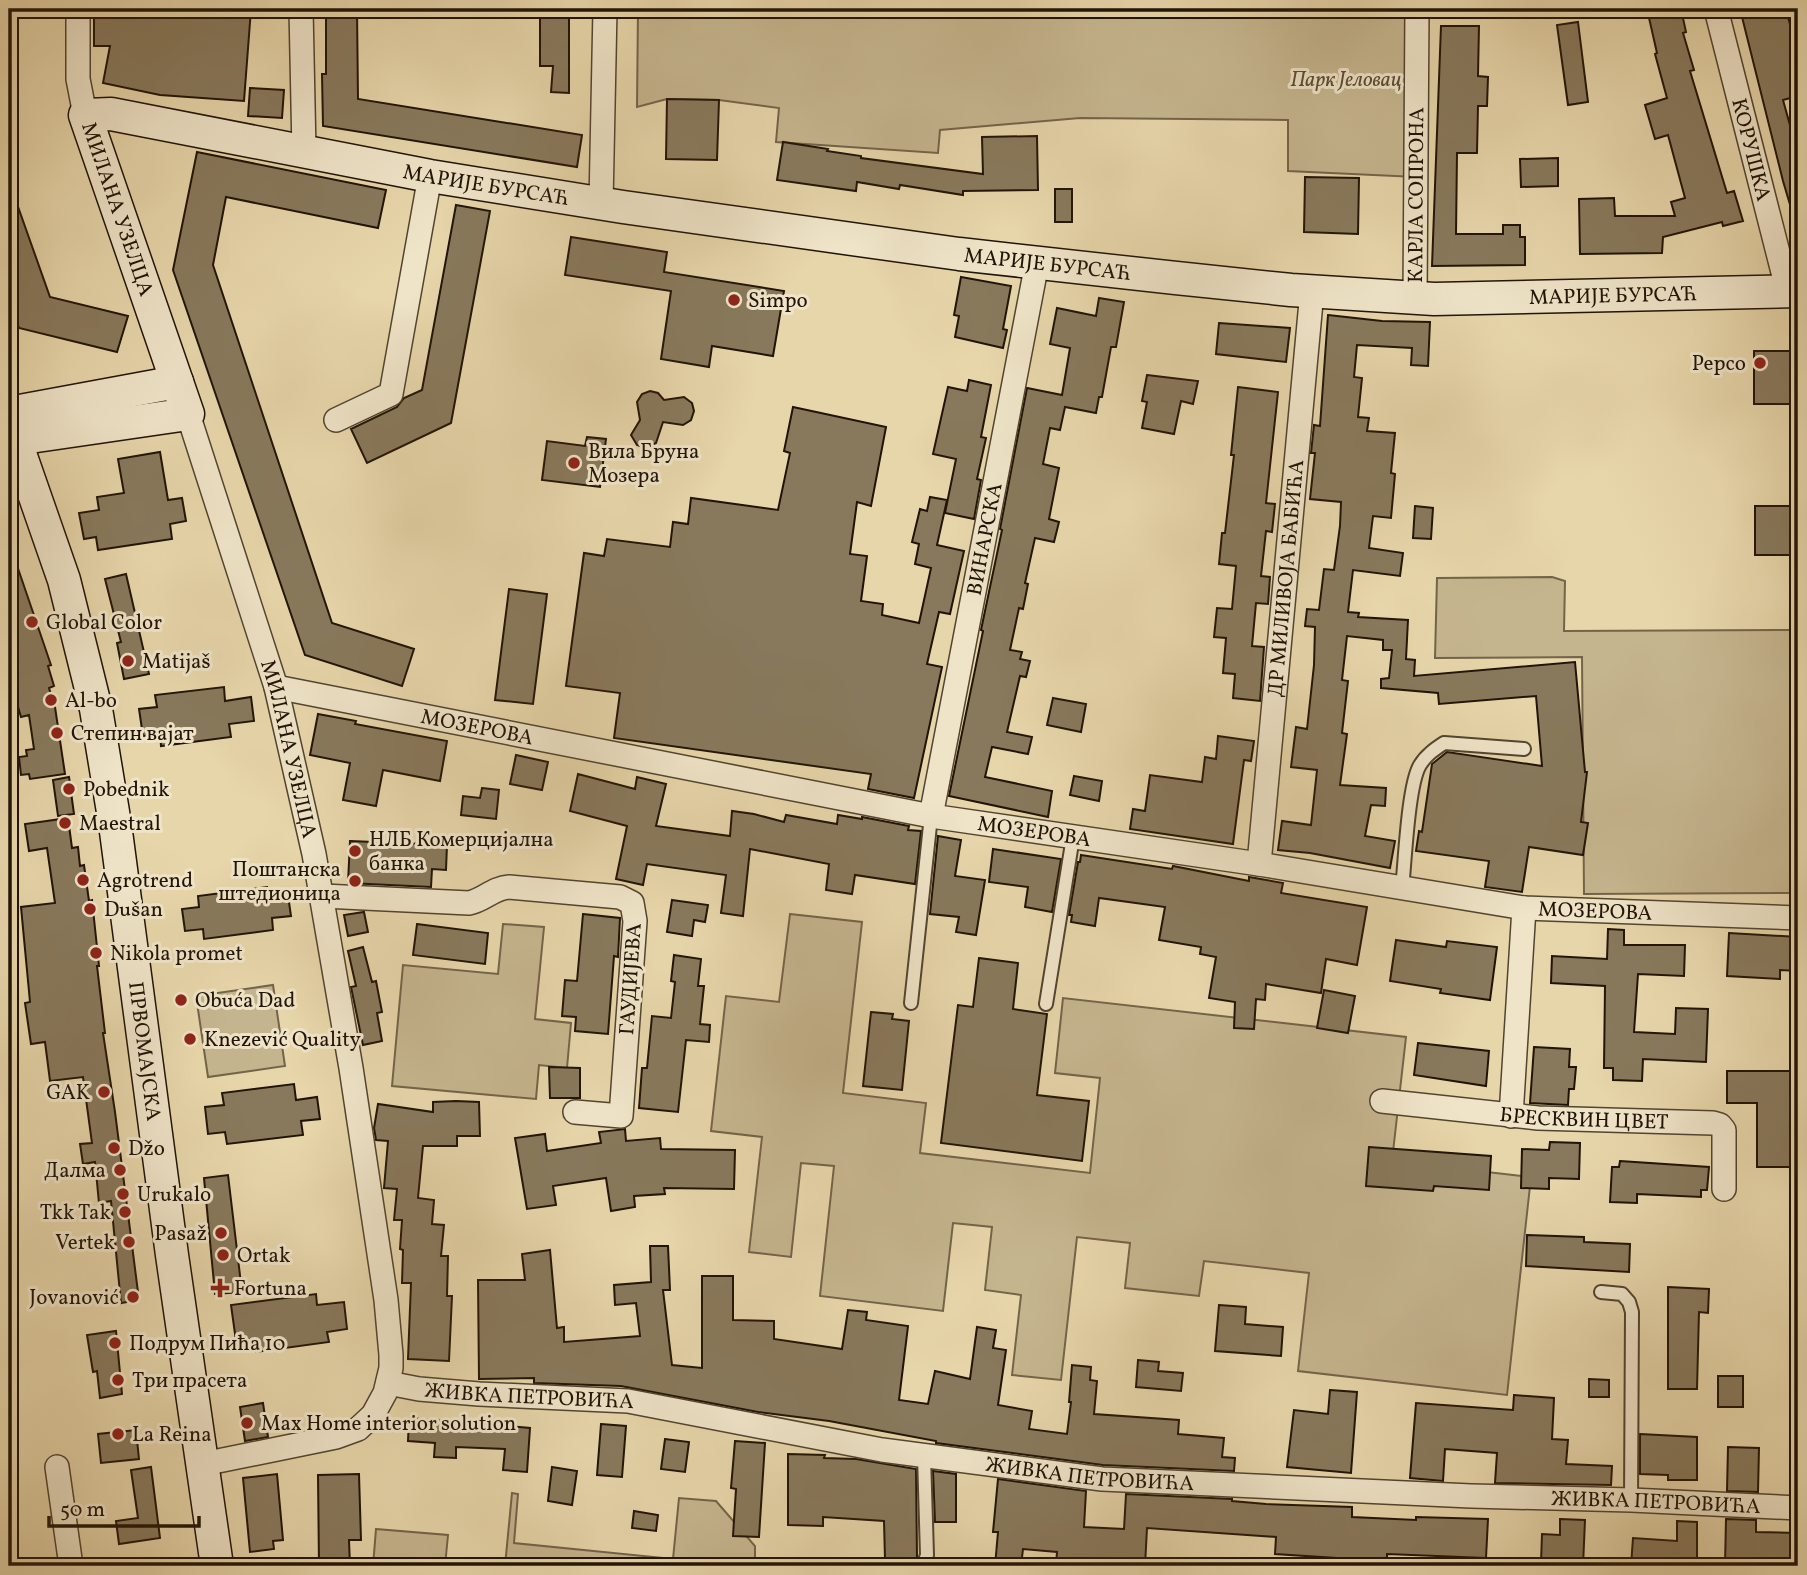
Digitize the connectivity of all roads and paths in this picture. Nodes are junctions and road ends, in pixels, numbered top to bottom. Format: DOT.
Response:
graph roads {
  1 [pos="78,9"];
  2 [pos="301,9"];
  3 [pos="605,9"];
  4 [pos="1417,9"];
  5 [pos="1716,9"];
  6 [pos="85,115"];
  7 [pos="304,152"];
  8 [pos="430,176"];
  9 [pos="601,203"];
  10 [pos="1037,264"];
  11 [pos="1312,291"];
  12 [pos="1793,292"];
  13 [pos="1415,298"];
  14 [pos="177,382"];
  15 [pos="188,414"];
  16 [pos="336,420"];
  17 [pos="10,429"];
  18 [pos="276,687"];
  19 [pos="1524,750"];
  20 [pos="932,816"];
  21 [pos="1073,837"];
  22 [pos="1259,864"];
  23 [pos="1402,888"];
  24 [pos="323,896"];
  25 [pos="1524,908"];
  26 [pos="1798,918"];
  27 [pos="911,1003"];
  28 [pos="1046,1004"];
  29 [pos="1382,1101"];
  30 [pos="575,1112"];
  31 [pos="1511,1116"];
  32 [pos="1724,1189"];
  33 [pos="1601,1292"];
  34 [pos="388,1383"];
  35 [pos="924,1456"];
  36 [pos="203,1464"];
  37 [pos="57,1467"];
  38 [pos="1631,1500"];
  39 [pos="1798,1508"];
  40 [pos="71,1566"];
  41 [pos="217,1566"];
  42 [pos="923,1566"];
  1 -- 6 [label="street, МИЛАНА УЗЕЛЦА"];
  2 -- 7 [label="street"];
  3 -- 9 [label="street"];
  4 -- 13 [label="street, КАРЛА СОПРОНА"];
  5 -- 12 [label="street, КОРУШКА"];
  6 -- 7 [label="street, МАРИЈЕ БУРСАЋ"];
  6 -- 14 [label="street, МИЛАНА УЗЕЛЦА"];
  7 -- 8 [label="street, МАРИЈЕ БУРСАЋ"];
  8 -- 9 [label="street, МАРИЈЕ БУРСАЋ"];
  8 -- 16 [label="street"];
  9 -- 10 [label="street, МАРИЈЕ БУРСАЋ"];
  10 -- 11 [label="street, МАРИЈЕ БУРСАЋ"];
  10 -- 20 [label="street, ВИНАРСКА"];
  11 -- 13 [label="street, МАРИЈЕ БУРСАЋ"];
  11 -- 22 [label="street, ДР МИЛИВОЈА БАБИЋА"];
  12 -- 13 [label="street, МАРИЈЕ БУРСАЋ"];
  14 -- 15 [label="street, МИЛАНА УЗЕЛЦА"];
  14 -- 17 [label="street"];
  15 -- 17 [label="street"];
  15 -- 18 [label="street, МИЛАНА УЗЕЛЦА"];
  17 -- 36 [label="street, ПРВОМАЈСКА"];
  18 -- 20 [label="street, МОЗЕРОВА"];
  18 -- 24 [label="street, МИЛАНА УЗЕЛЦА"];
  19 -- 23 [label="lane"];
  20 -- 21 [label="street, МОЗЕРОВА"];
  20 -- 27 [label="lane"];
  21 -- 22 [label="street, МОЗЕРОВА"];
  21 -- 28 [label="lane"];
  22 -- 23 [label="street, МОЗЕРОВА"];
  23 -- 25 [label="street, МОЗЕРОВА"];
  24 -- 30 [label="street, ГАУДИЈЕВА"];
  24 -- 34 [label="street, МИЛАНА УЗЕЛЦА"];
  25 -- 26 [label="street, МОЗЕРОВА"];
  25 -- 31 [label="street"];
  29 -- 31 [label="street, БРЕСКВИН ЦВЕТ"];
  31 -- 32 [label="street, БРЕСКВИН ЦВЕТ"];
  33 -- 38 [label="lane"];
  34 -- 35 [label="street, ЖИВКА ПЕТРОВИЋА"];
  34 -- 36 [label="street, МИЛАНА УЗЕЛЦА"];
  35 -- 38 [label="street, ЖИВКА ПЕТРОВИЋА"];
  35 -- 42 [label="lane"];
  36 -- 41 [label="street, ПРВОМАЈСКА"];
  37 -- 40 [label="street"];
  38 -- 39 [label="street, ЖИВКА ПЕТРОВИЋА"];
}
